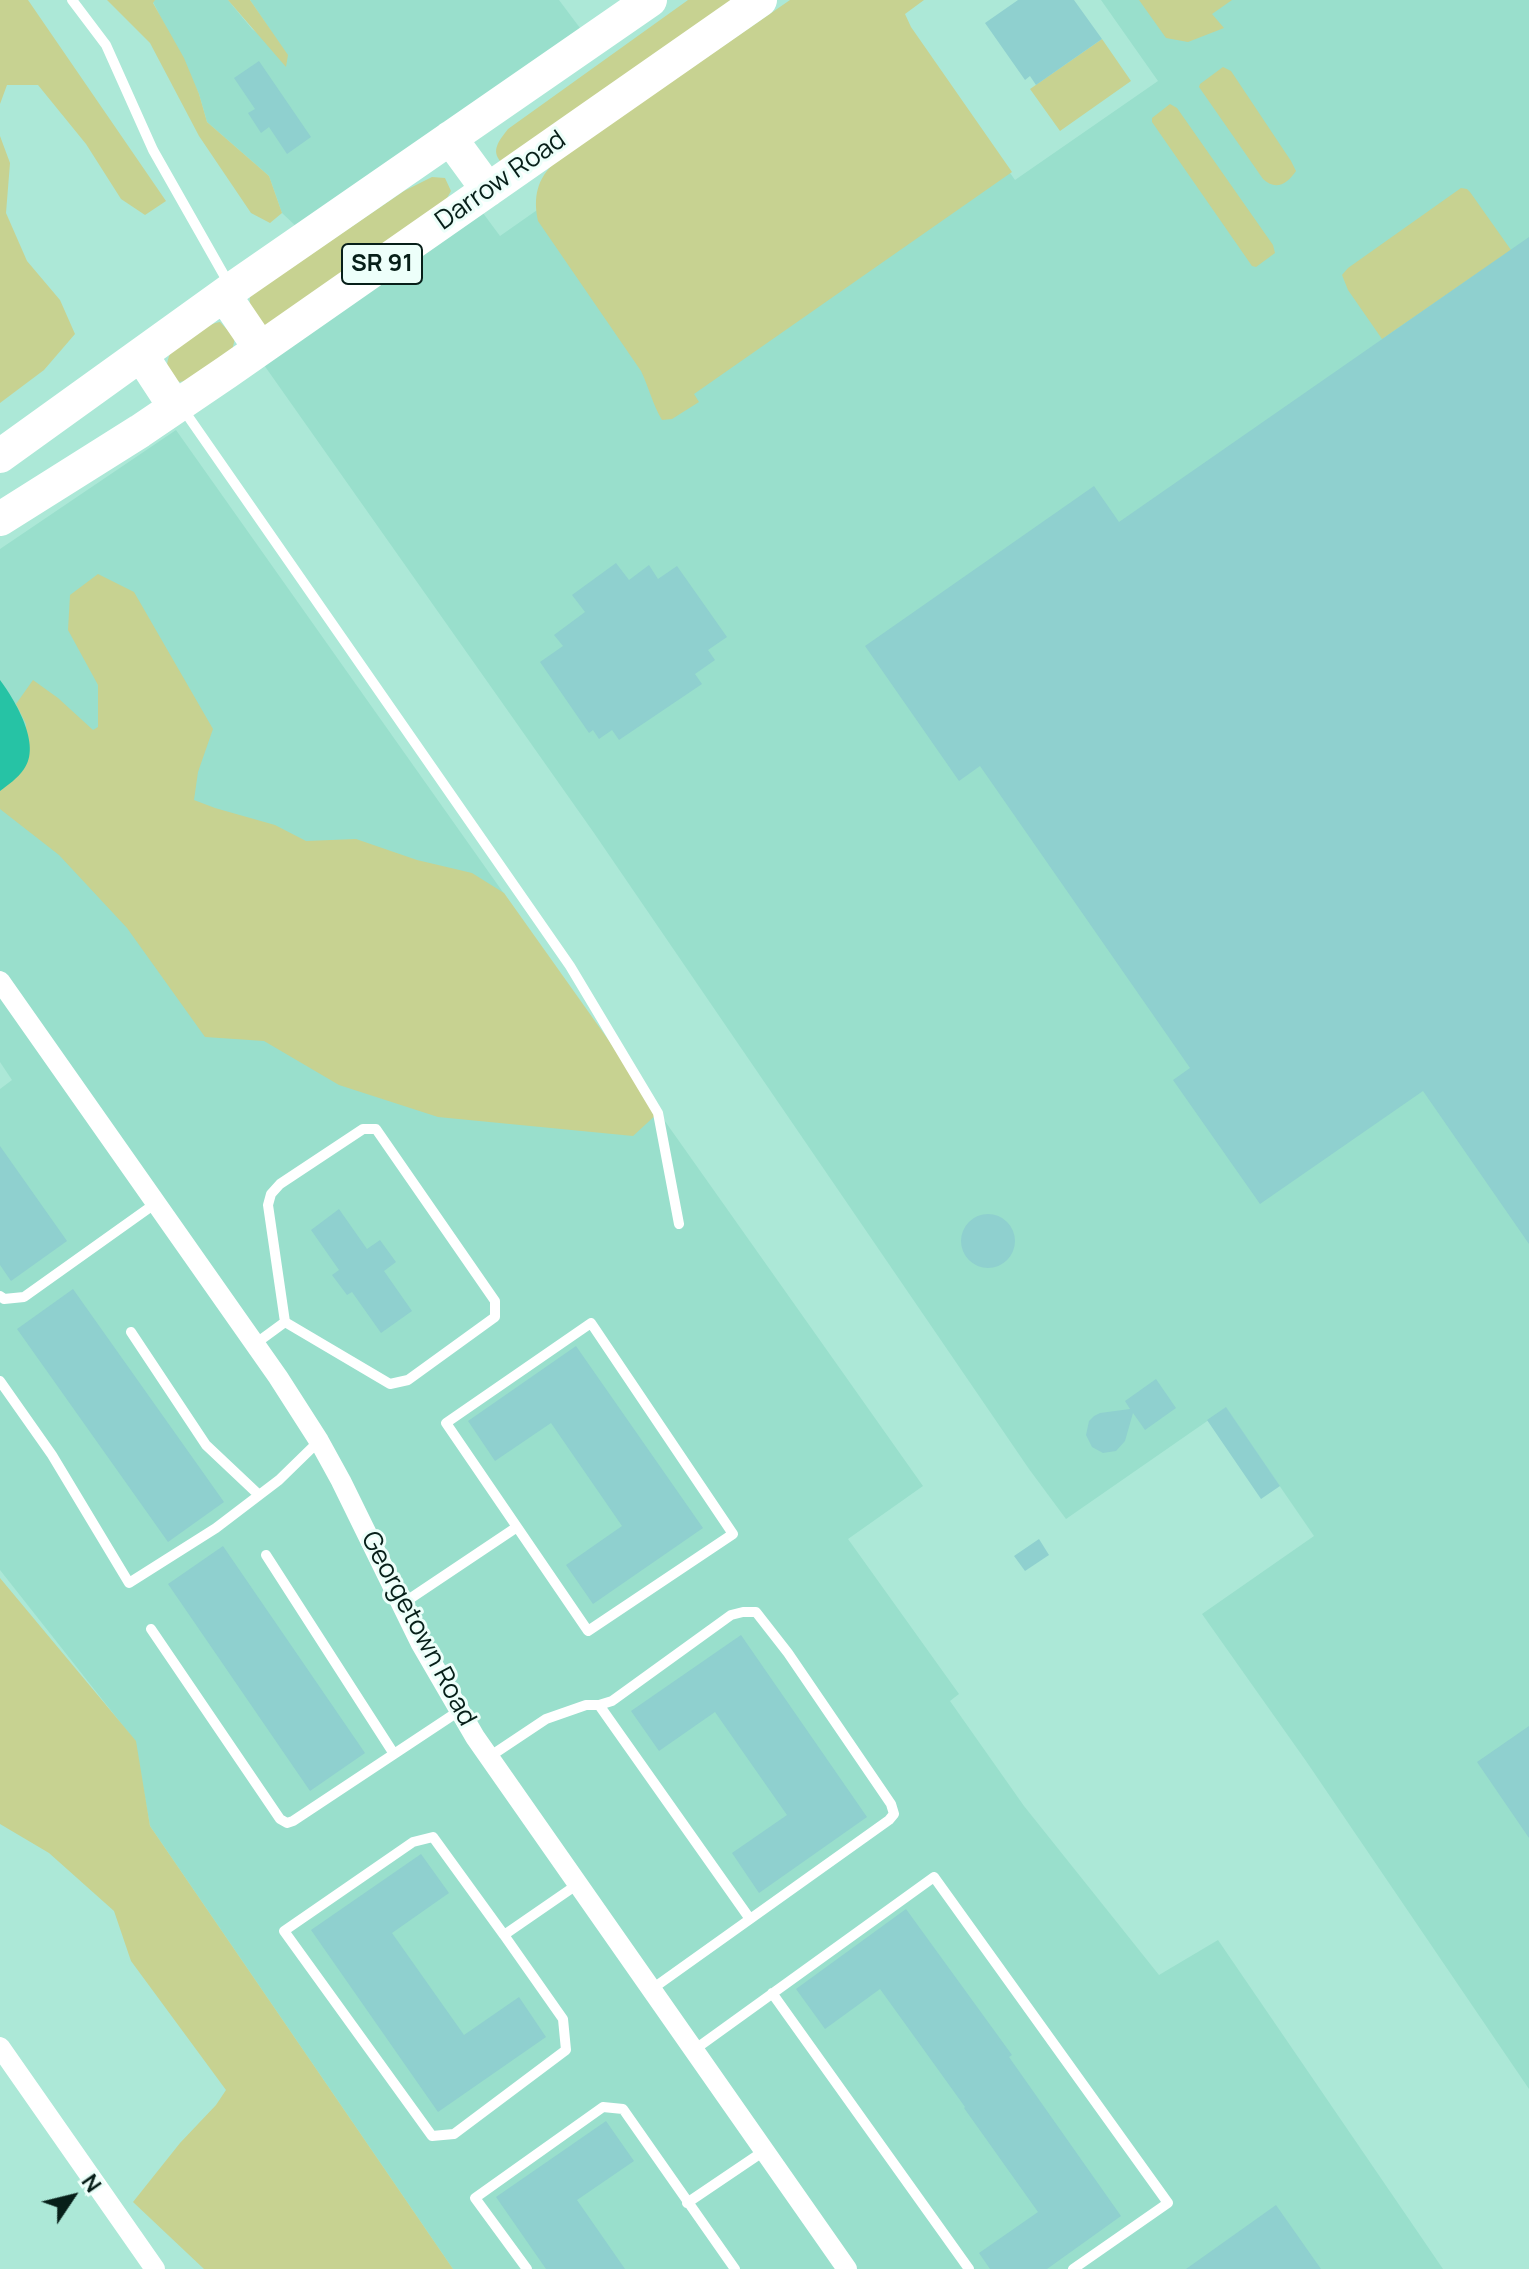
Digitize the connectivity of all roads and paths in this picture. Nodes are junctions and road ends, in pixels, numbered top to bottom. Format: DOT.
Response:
graph roads {
  1 [pos="72,0"];
  2 [pos="650,0"];
  3 [pos="760,0"];
  4 [pos="450,138"];
  5 [pos="488,190"];
  6 [pos="228,292"];
  7 [pos="260,348"];
  8 [pos="141,355"];
  9 [pos="177,406"];
  10 [pos="0,456"];
  11 [pos="0,519"];
  12 [pos="0,981"];
  13 [pos="156,1203"];
  14 [pos="679,1224"];
  15 [pos="0,1296"];
  16 [pos="285,1322"];
  17 [pos="131,1332"];
  18 [pos="255,1344"];
  19 [pos="0,1381"];
  20 [pos="319,1441"];
  21 [pos="259,1495"];
  22 [pos="517,1527"];
  23 [pos="266,1555"];
  24 [pos="402,1604"];
  25 [pos="151,1629"];
  26 [pos="599,1705"];
  27 [pos="459,1711"];
  28 [pos="394,1754"];
  29 [pos="489,1757"];
  30 [pos="578,1884"];
  31 [pos="750,1919"];
  32 [pos="504,1935"];
  33 [pos="652,1989"];
  34 [pos="772,1993"];
  35 [pos="0,2047"];
  36 [pos="694,2050"];
  37 [pos="764,2151"];
  38 [pos="687,2203"];
  39 [pos="155,2269"];
  40 [pos="527,2269"];
  41 [pos="735,2269"];
  42 [pos="847,2269"];
  43 [pos="969,2269"];
  44 [pos="1073,2269"];
  1 -- 6 [label="lane"];
  2 -- 4 [label="main road, SR 91"];
  3 -- 5 [label="main road, Darrow Road / SR 91"];
  4 -- 5 [label="main road"];
  4 -- 6 [label="main road, SR 91"];
  5 -- 7 [label="main road, Darrow Road / SR 91"];
  6 -- 7 [label="main road"];
  6 -- 8 [label="main road, SR 91"];
  7 -- 9 [label="main road, Darrow Road / SR 91"];
  8 -- 9 [label="main road"];
  8 -- 10 [label="main road, SR 91"];
  9 -- 11 [label="main road, Darrow Road / SR 91"];
  9 -- 14 [label="lane"];
  12 -- 13 [label="street, Georgetown Road"];
  13 -- 15 [label="lane"];
  13 -- 18 [label="street, Georgetown Road"];
  16 -- 16 [label="lane"];
  16 -- 18 [label="lane"];
  17 -- 21 [label="lane"];
  18 -- 20 [label="street, Georgetown Road"];
  19 -- 21 [label="lane"];
  20 -- 21 [label="lane"];
  20 -- 24 [label="street, Georgetown Road"];
  22 -- 22 [label="lane"];
  22 -- 24 [label="lane"];
  23 -- 28 [label="lane"];
  24 -- 27 [label="street, Georgetown Road"];
  25 -- 28 [label="lane"];
  26 -- 29 [label="lane"];
  26 -- 31 [label="lane"];
  26 -- 31 [label="lane"];
  27 -- 28 [label="lane"];
  27 -- 29 [label="street, Georgetown Road"];
  29 -- 30 [label="street, Georgetown Road"];
  30 -- 32 [label="lane"];
  30 -- 33 [label="street, Georgetown Road"];
  31 -- 33 [label="lane"];
  32 -- 32 [label="lane"];
  33 -- 36 [label="street, Georgetown Road"];
  34 -- 36 [label="lane"];
  34 -- 43 [label="lane"];
  34 -- 44 [label="lane"];
  35 -- 39 [label="street"];
  36 -- 37 [label="street, Georgetown Road"];
  37 -- 38 [label="lane"];
  37 -- 42 [label="street, Georgetown Road"];
  38 -- 40 [label="lane"];
  38 -- 41 [label="lane"];
}
